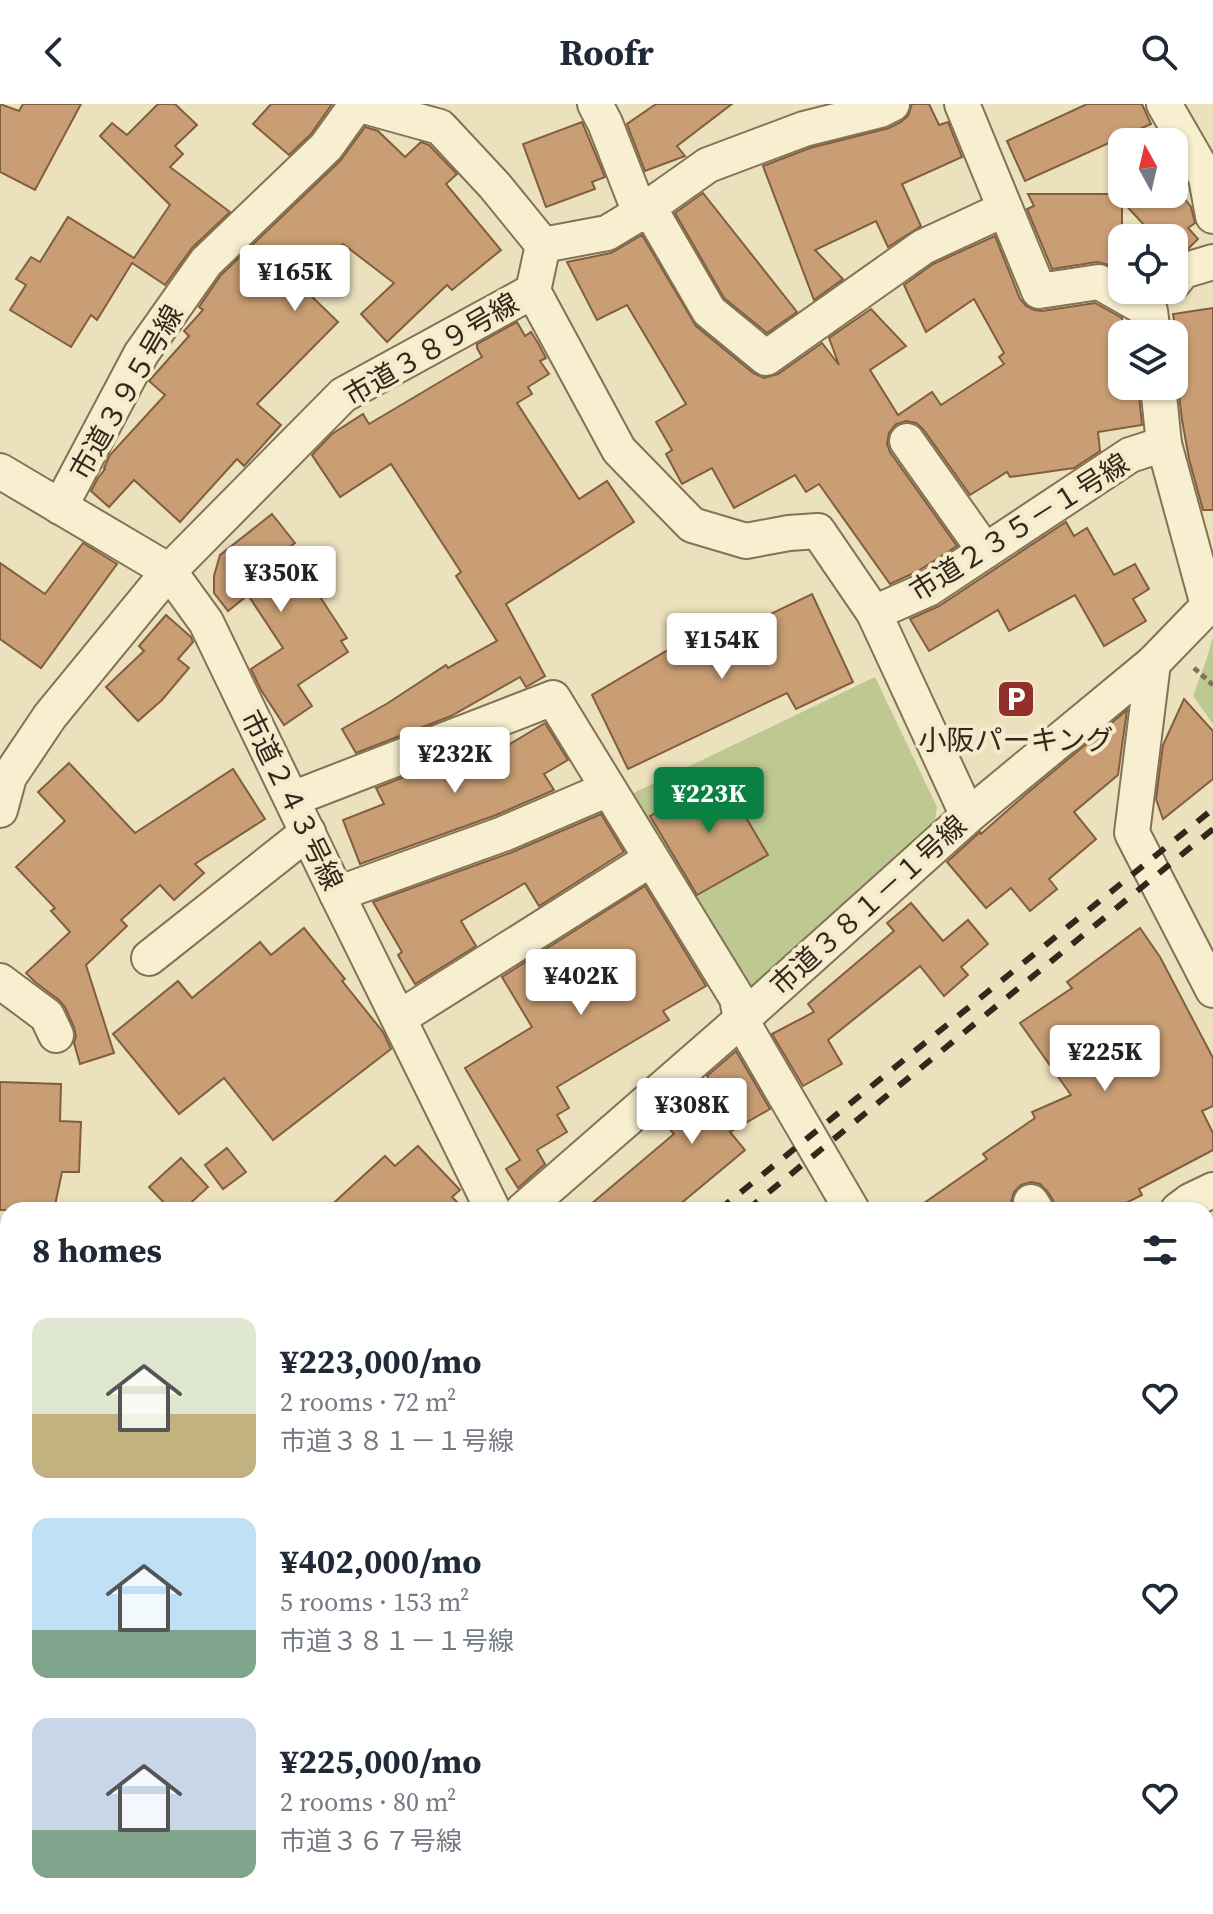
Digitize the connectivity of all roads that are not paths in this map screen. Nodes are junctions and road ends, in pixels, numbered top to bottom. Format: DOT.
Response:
graph roads {
  1 [pos="357,104"];
  2 [pos="595,104"];
  3 [pos="892,104"];
  4 [pos="962,104"];
  5 [pos="1164,104"];
  6 [pos="1005,209"];
  7 [pos="640,213"];
  8 [pos="1213,216"];
  9 [pos="543,245"];
  10 [pos="1213,262"];
  11 [pos="1188,270"];
  12 [pos="533,291"];
  13 [pos="1157,312"];
  14 [pos="1159,400"];
  15 [pos="907,441"];
  16 [pos="1164,444"];
  17 [pos="2,478"];
  18 [pos="60,507"];
  19 [pos="985,551"];
  20 [pos="169,571"];
  21 [pos="1211,603"];
  22 [pos="874,613"];
  23 [pos="1153,663"];
  24 [pos="608,789"];
  25 [pos="292,799"];
  26 [pos="0,810"];
  27 [pos="968,816"];
  28 [pos="308,832"];
  29 [pos="651,859"];
  30 [pos="337,894"];
  31 [pos="149,958"];
  32 [pos="0,981"];
  33 [pos="1213,990"];
  34 [pos="399,1018"];
  35 [pos="741,1020"];
  36 [pos="56,1035"];
  37 [pos="1213,1190"];
  38 [pos="489,1202"];
  39 [pos="532,1202"];
  40 [pos="847,1202"];
  41 [pos="1189,1202"];
  1 -- 9 [label="street"];
  1 -- 18 [label="street, 市道３９５号線"];
  2 -- 7 [label="street"];
  3 -- 7 [label="street"];
  4 -- 6 [label="street"];
  5 -- 8 [label="street"];
  6 -- 7 [label="street"];
  6 -- 13 [label="street"];
  7 -- 9 [label="street"];
  9 -- 12 [label="street, 市道３８９号線"];
  10 -- 11 [label="street"];
  12 -- 20 [label="street, 市道３８９号線"];
  12 -- 22 [label="street"];
  14 -- 16 [label="street"];
  15 -- 19 [label="street"];
  16 -- 19 [label="street, 市道２３５－１号線"];
  16 -- 21 [label="street"];
  17 -- 18 [label="street, 市道２４３号線"];
  18 -- 20 [label="street, 市道２４３号線"];
  19 -- 22 [label="street, 市道２３５－１号線"];
  20 -- 25 [label="street, 市道２４３号線"];
  20 -- 26 [label="street, 市道３８９号線"];
  21 -- 23 [label="street, 市道３８１－１号線"];
  22 -- 27 [label="street"];
  23 -- 27 [label="street, 市道３８１－１号線"];
  23 -- 33 [label="street"];
  24 -- 25 [label="street"];
  24 -- 29 [label="street"];
  24 -- 30 [label="street"];
  25 -- 28 [label="street, 市道２４３号線"];
  27 -- 35 [label="street, 市道３８１－１号線"];
  28 -- 30 [label="street, 市道２４３号線"];
  28 -- 31 [label="street"];
  29 -- 34 [label="street"];
  29 -- 35 [label="street"];
  30 -- 34 [label="street, 市道２４３号線"];
  32 -- 36 [label="street"];
  34 -- 38 [label="street, 市道２４３号線"];
  35 -- 39 [label="street, 市道３８１－１号線"];
  35 -- 40 [label="street"];
  37 -- 41 [label="street"];
}
